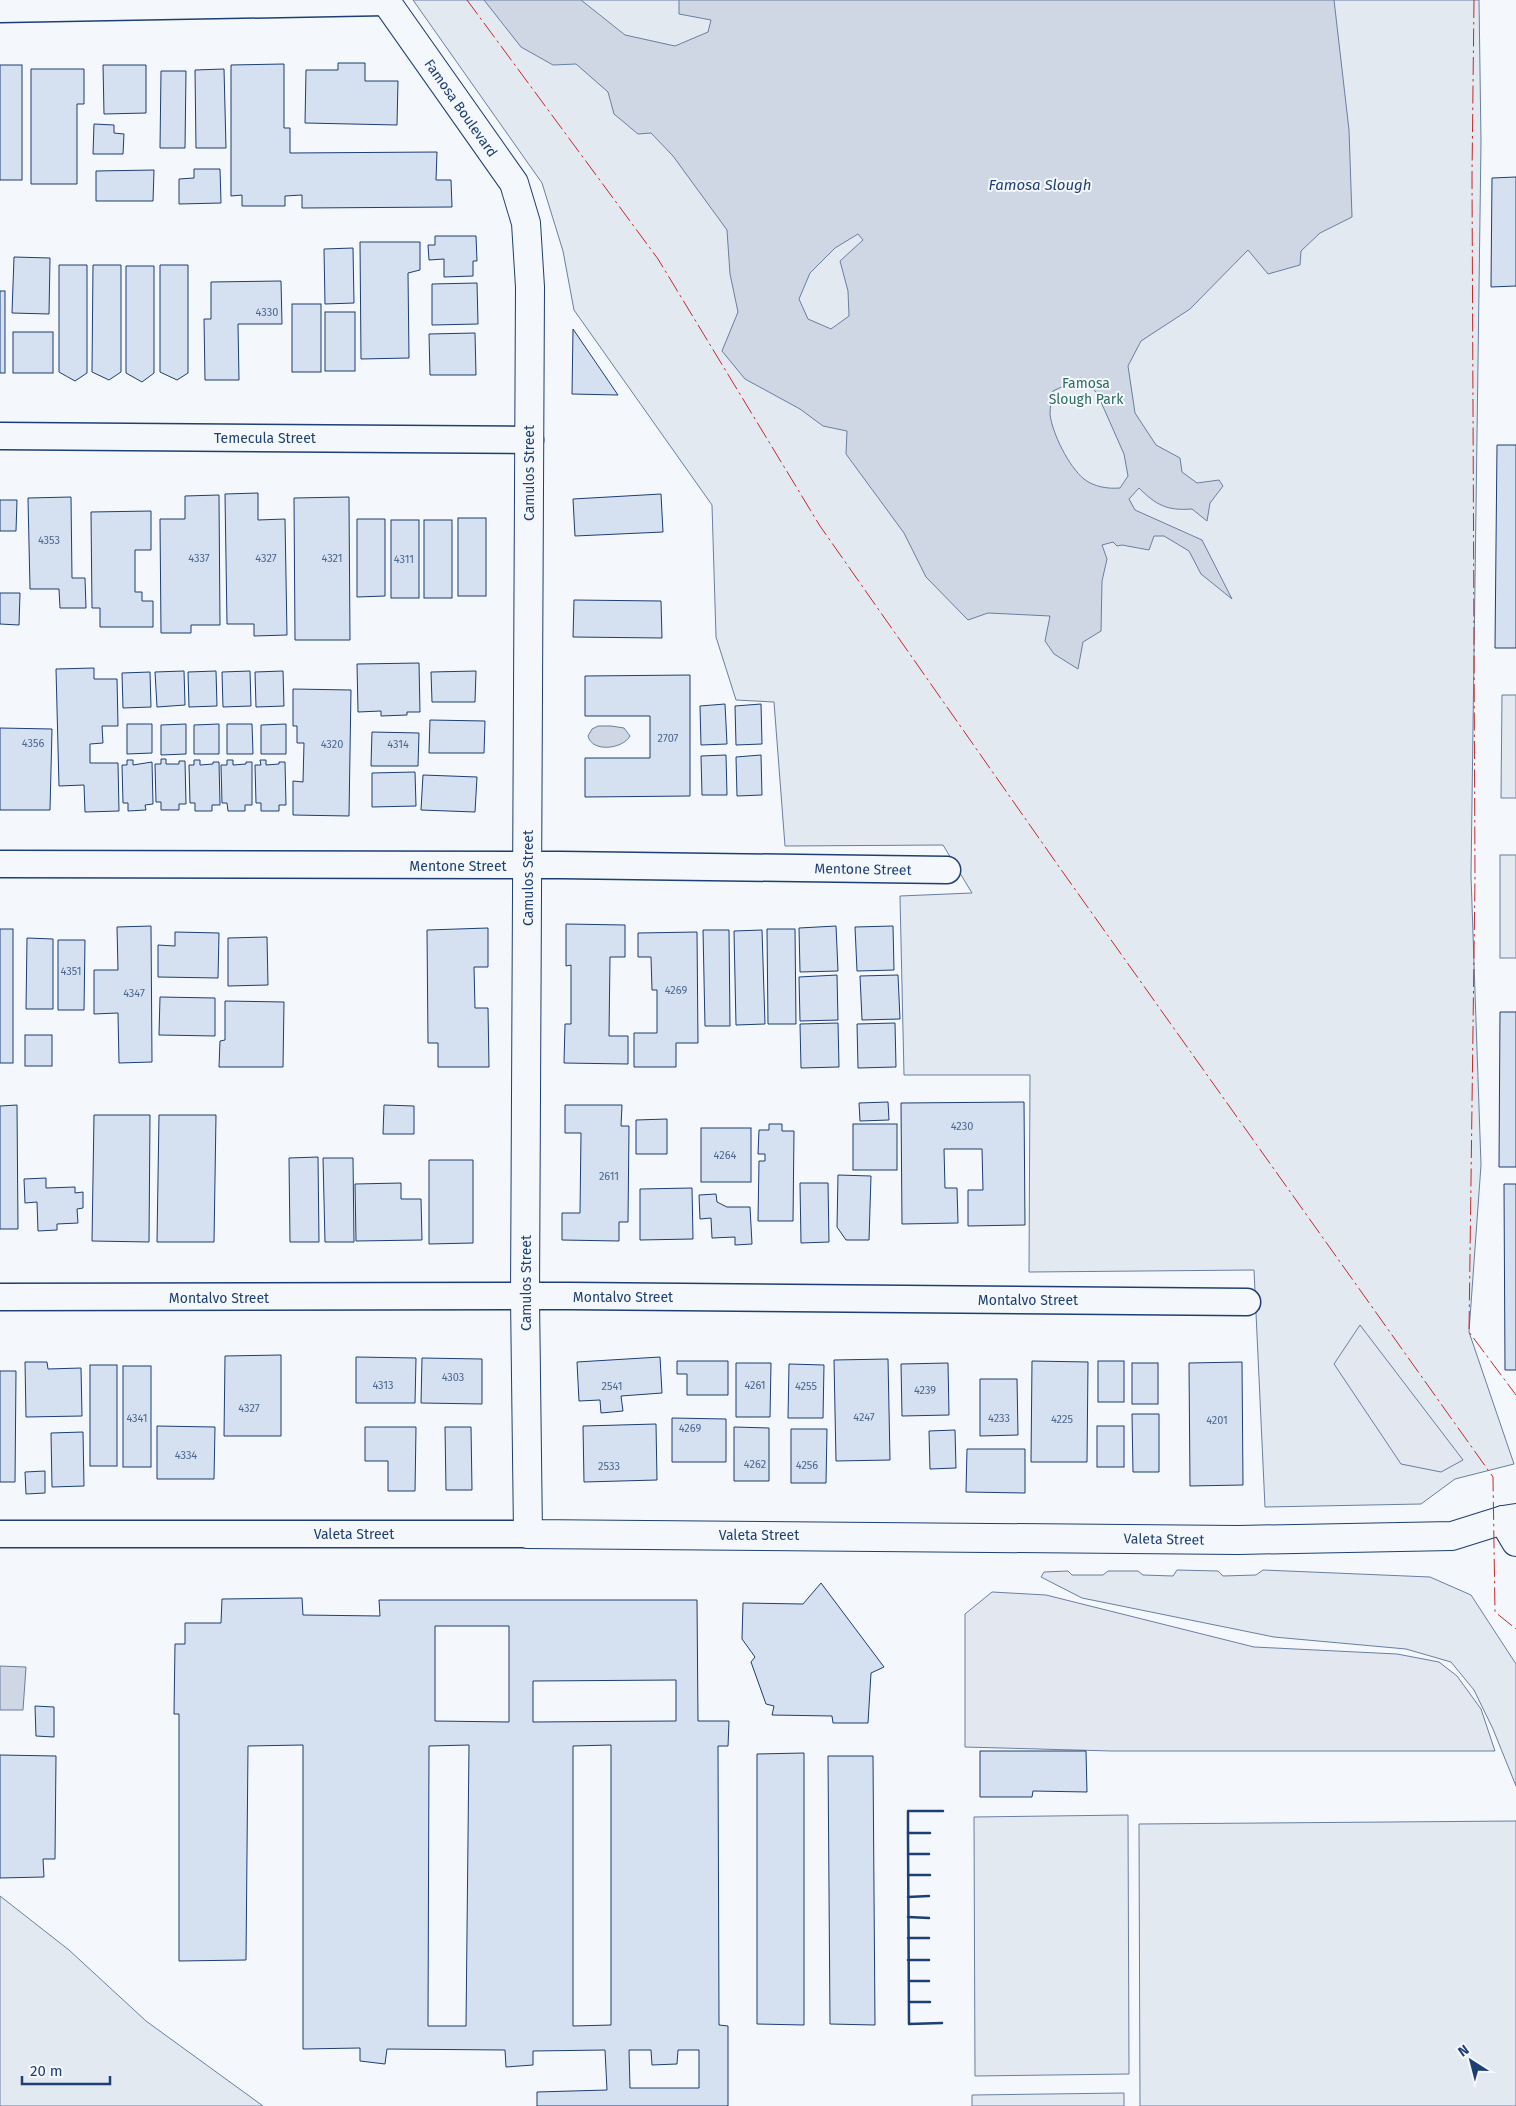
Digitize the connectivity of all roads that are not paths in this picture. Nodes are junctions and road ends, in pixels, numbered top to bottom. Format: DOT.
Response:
graph roads {
  1 [pos="386,1"];
  2 [pos="0,9"];
  3 [pos="526,222"];
  4 [pos="0,436"];
  5 [pos="530,440"];
  6 [pos="0,864"];
  7 [pos="528,866"];
  8 [pos="947,870"];
  9 [pos="0,1297"];
  10 [pos="525,1298"];
  11 [pos="1247,1302"];
  12 [pos="1512,1527"];
  13 [pos="0,1534"];
  14 [pos="528,1534"];
  1 -- 2 [label="street"];
  1 -- 3 [label="street, Famosa Boulevard"];
  3 -- 5 [label="street, Camulos Street"];
  4 -- 5 [label="street, Temecula Street"];
  5 -- 7 [label="street, Camulos Street"];
  6 -- 7 [label="street, Mentone Street"];
  7 -- 8 [label="street, Mentone Street"];
  7 -- 10 [label="street, Camulos Street"];
  9 -- 10 [label="street, Montalvo Street"];
  10 -- 11 [label="street, Montalvo Street"];
  10 -- 14 [label="street, Camulos Street"];
  12 -- 14 [label="street, Valeta Street"];
  13 -- 14 [label="street, Valeta Street"];
}
